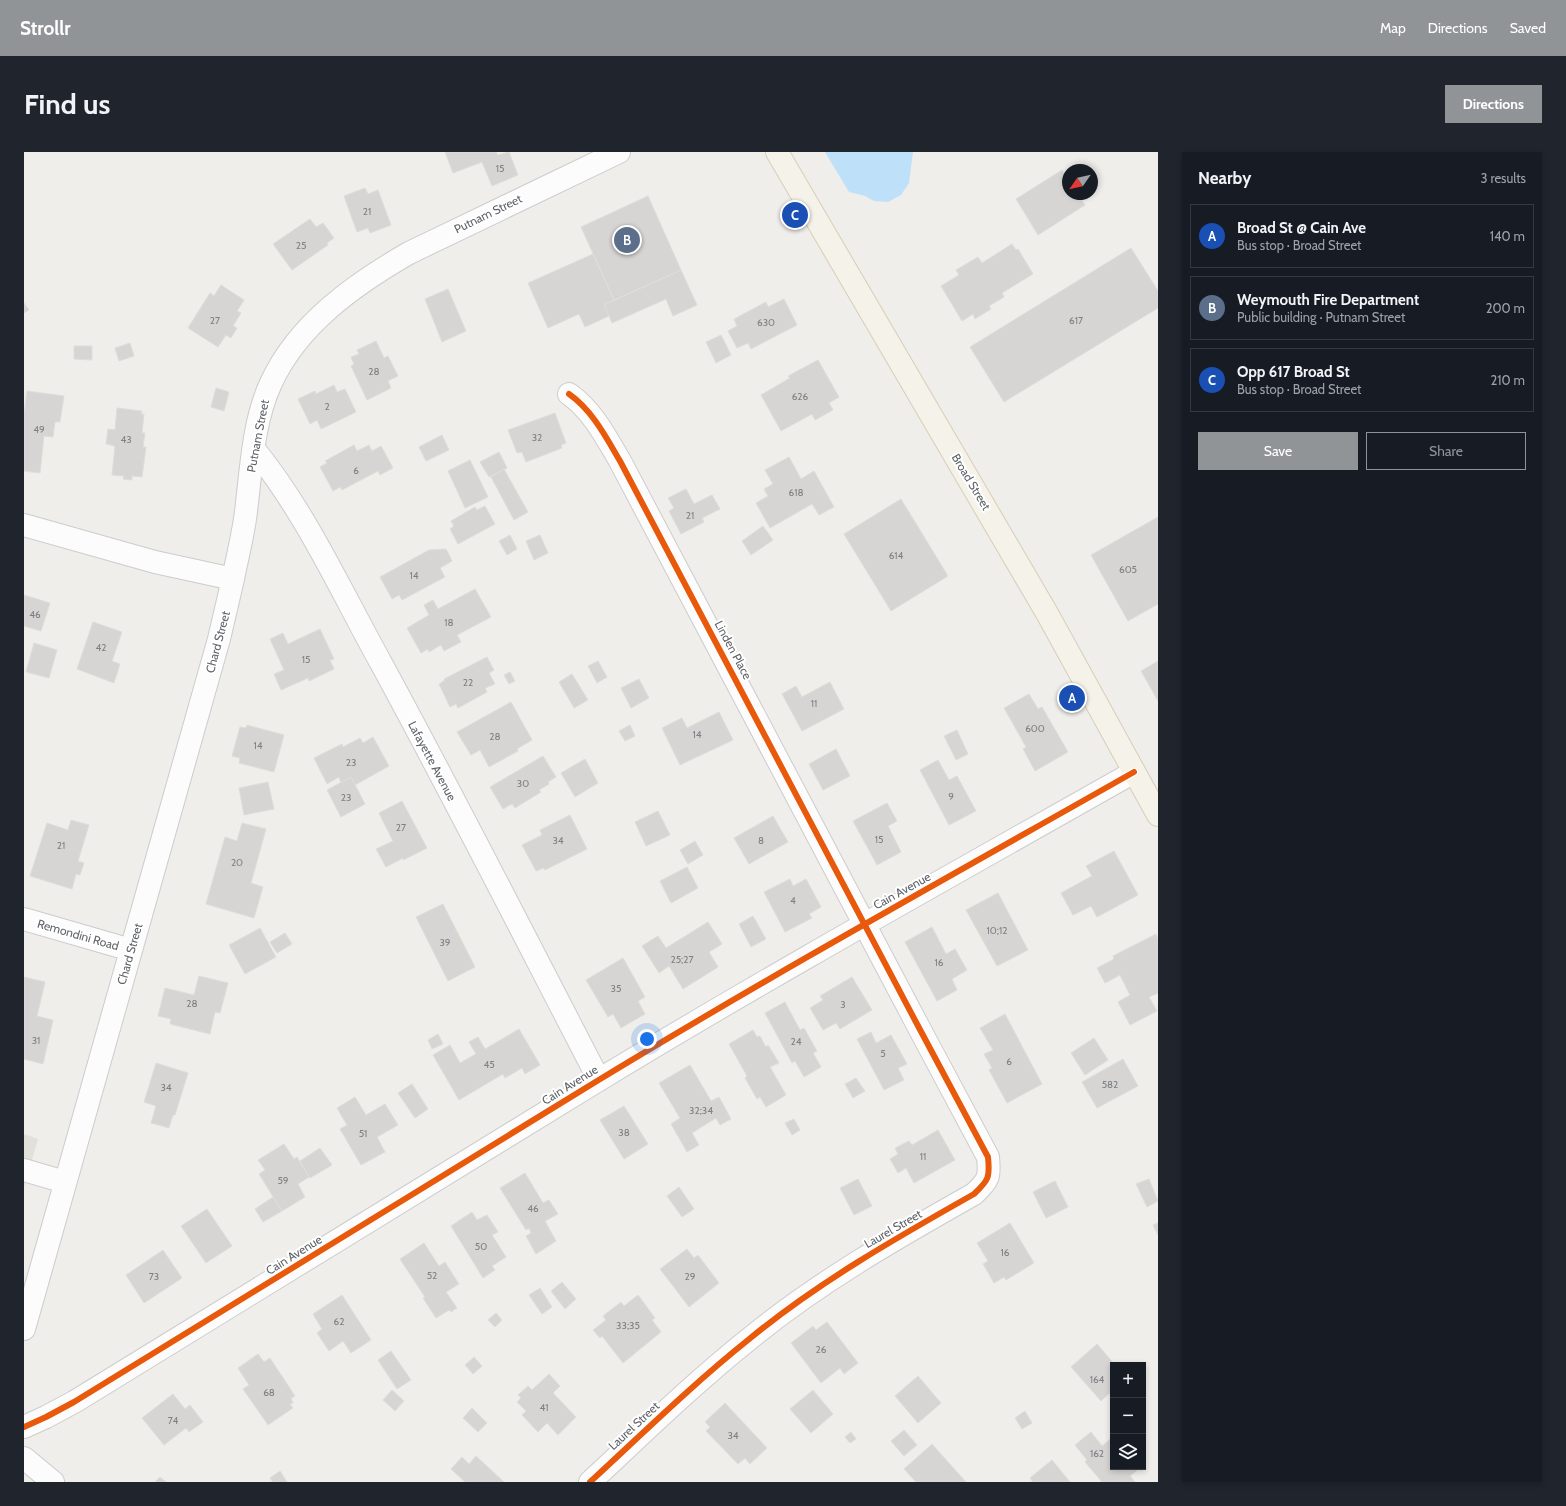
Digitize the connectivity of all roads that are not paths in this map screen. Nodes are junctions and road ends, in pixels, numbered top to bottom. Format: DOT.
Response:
graph roads {
  1 [pos="619,152"];
  2 [pos="777,152"];
  3 [pos="569,394"];
  4 [pos="254,449"];
  5 [pos="24,525"];
  6 [pos="233,578"];
  7 [pos="1134,772"];
  8 [pos="1158,815"];
  9 [pos="24,919"];
  10 [pos="865,924"];
  11 [pos="131,950"];
  12 [pos="599,1080"];
  13 [pos="24,1170"];
  14 [pos="65,1182"];
  15 [pos="24,1329"];
  16 [pos="24,1427"];
  17 [pos="24,1458"];
  18 [pos="53,1482"];
  19 [pos="590,1482"];
  1 -- 4 [label="street, Putnam Street"];
  2 -- 7 [label="main road, Broad Street"];
  3 -- 10 [label="street, Linden Place"];
  4 -- 6 [label="street, Putnam Street"];
  4 -- 12 [label="street, Lafayette Avenue"];
  5 -- 6 [label="street"];
  6 -- 11 [label="street, Chard Street"];
  7 -- 8 [label="main road, Broad Street"];
  7 -- 10 [label="street, Cain Avenue"];
  9 -- 11 [label="street, Remondini Road"];
  10 -- 12 [label="street, Cain Avenue"];
  10 -- 19 [label="street, Laurel Street"];
  11 -- 14 [label="street, Chard Street"];
  12 -- 16 [label="street, Cain Avenue"];
  13 -- 14 [label="street"];
  14 -- 15 [label="street, Chard Street"];
  17 -- 18 [label="street"];
}
